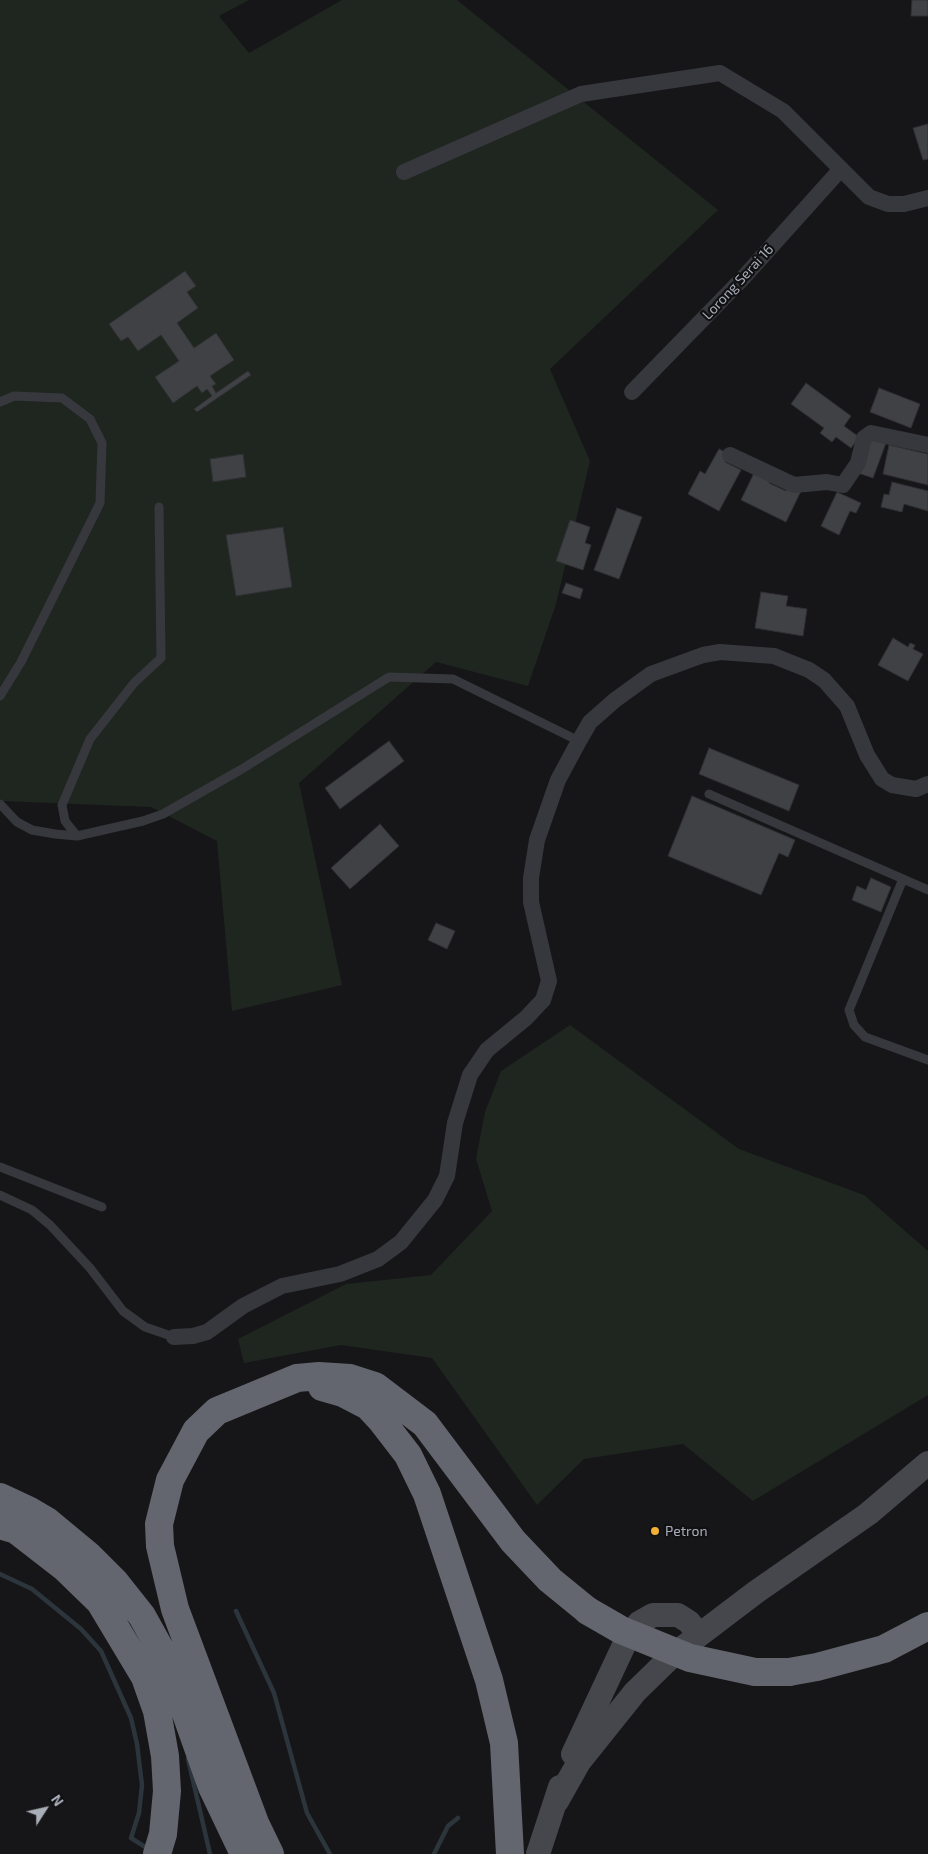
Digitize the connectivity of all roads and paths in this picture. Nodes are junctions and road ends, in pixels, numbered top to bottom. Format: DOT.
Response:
graph roads {
  1 [pos="840,170"];
  2 [pos="404,172"];
  3 [pos="928,198"];
  4 [pos="632,392"];
  5 [pos="0,402"];
  6 [pos="928,445"];
  7 [pos="730,455"];
  8 [pos="159,507"];
  9 [pos="0,696"];
  10 [pos="579,741"];
  11 [pos="928,784"];
  12 [pos="709,794"];
  13 [pos="0,804"];
  14 [pos="77,836"];
  15 [pos="904,879"];
  16 [pos="928,890"];
  17 [pos="928,1060"];
  18 [pos="0,1167"];
  19 [pos="0,1195"];
  20 [pos="102,1207"];
  21 [pos="174,1337"];
  22 [pos="297,1378"];
  23 [pos="928,1463"];
  24 [pos="0,1497"];
  25 [pos="0,1524"];
  26 [pos="928,1626"];
  27 [pos="699,1635"];
  28 [pos="557,1801"];
  29 [pos="157,1854"];
  30 [pos="244,1854"];
  31 [pos="270,1854"];
  32 [pos="510,1854"];
  33 [pos="538,1854"];
  1 -- 2 [label="street"];
  1 -- 3 [label="street"];
  1 -- 4 [label="street, Lorong Serai 16"];
  5 -- 9 [label="lane"];
  6 -- 7 [label="street"];
  8 -- 14 [label="lane"];
  10 -- 11 [label="street"];
  10 -- 14 [label="lane"];
  10 -- 21 [label="street"];
  12 -- 15 [label="lane"];
  13 -- 14 [label="lane"];
  15 -- 16 [label="lane"];
  15 -- 17 [label="lane"];
  18 -- 20 [label="lane"];
  19 -- 21 [label="lane"];
  22 -- 26 [label="highway, bridge"];
  22 -- 31 [label="highway"];
  22 -- 32 [label="highway"];
  23 -- 27 [label="main road"];
  24 -- 30 [label="highway"];
  25 -- 29 [label="highway"];
  27 -- 28 [label="main road"];
  27 -- 28 [label="main road"];
  28 -- 33 [label="main road"];
}
